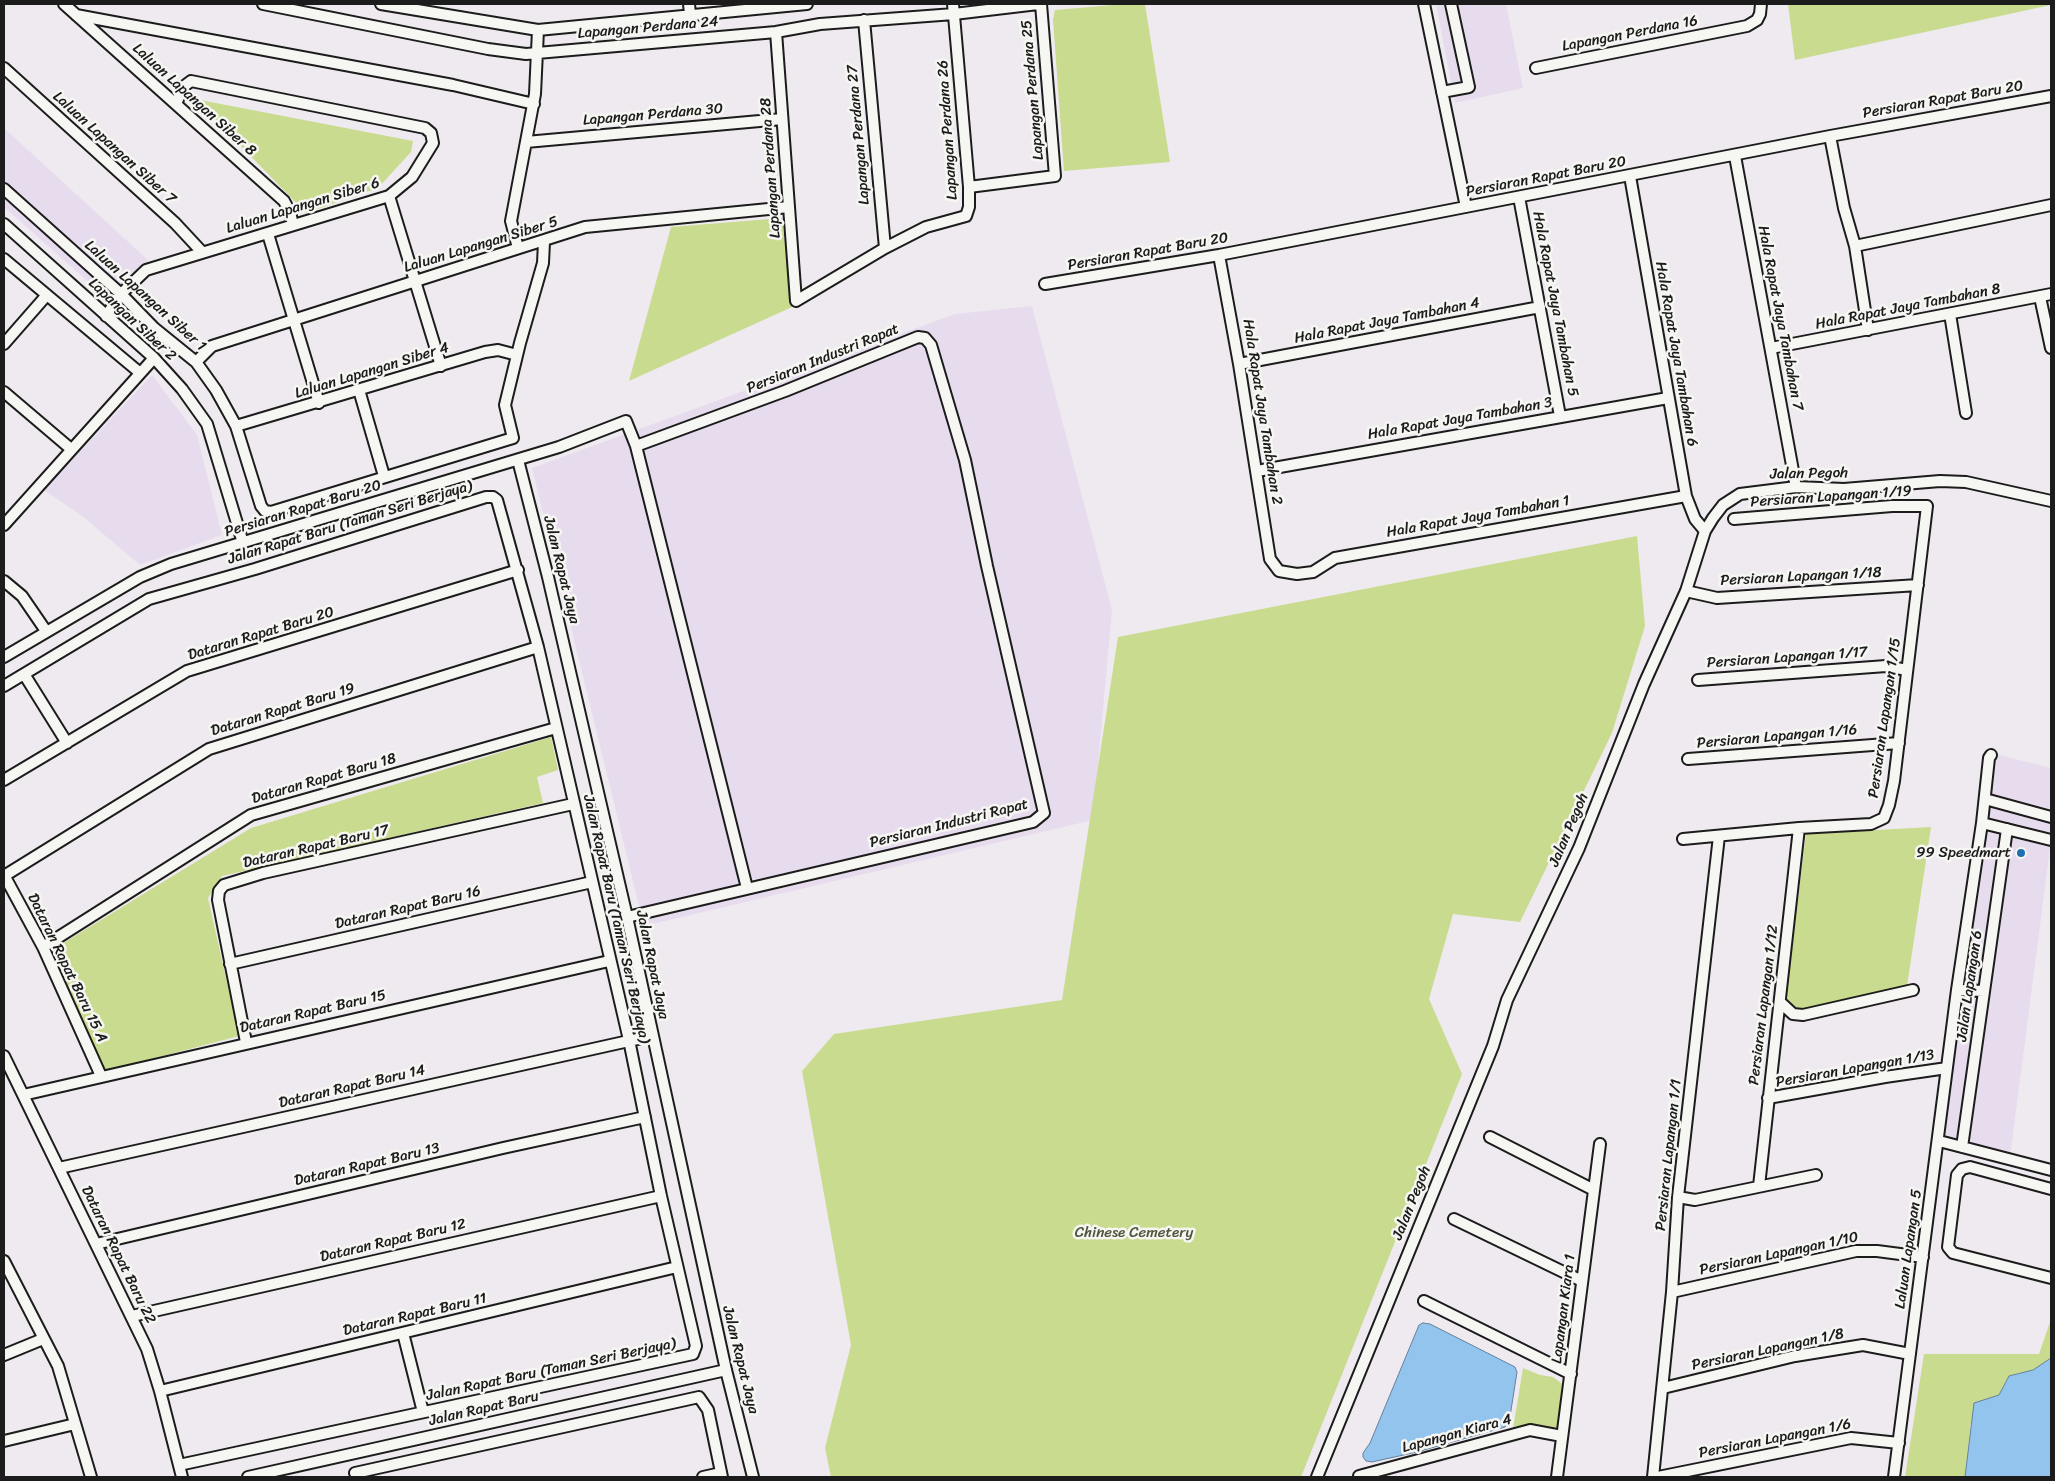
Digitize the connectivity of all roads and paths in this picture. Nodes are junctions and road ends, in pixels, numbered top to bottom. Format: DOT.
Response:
graph roads {
  1 [pos="64,4"];
  2 [pos="263,4"];
  3 [pos="384,4"];
  4 [pos="807,4"];
  5 [pos="1039,4"];
  6 [pos="1424,4"];
  7 [pos="1451,4"];
  8 [pos="1761,4"];
  9 [pos="689,9"];
  10 [pos="954,9"];
  11 [pos="76,15"];
  12 [pos="864,20"];
  13 [pos="538,30"];
  14 [pos="776,32"];
  15 [pos="538,52"];
  16 [pos="4,68"];
  17 [pos="1536,68"];
  18 [pos="1442,92"];
  19 [pos="2051,96"];
  20 [pos="176,104"];
  21 [pos="534,104"];
  22 [pos="782,118"];
  23 [pos="1830,136"];
  24 [pos="526,142"];
  25 [pos="1735,156"];
  26 [pos="1630,176"];
  27 [pos="969,187"];
  28 [pos="4,189"];
  29 [pos="389,196"];
  30 [pos="1519,197"];
  31 [pos="2051,205"];
  32 [pos="789,207"];
  33 [pos="1466,207"];
  34 [pos="4,224"];
  35 [pos="292,225"];
  36 [pos="268,234"];
  37 [pos="544,242"];
  38 [pos="1855,246"];
  39 [pos="518,248"];
  40 [pos="885,248"];
  41 [pos="202,252"];
  42 [pos="1220,255"];
  43 [pos="4,259"];
  44 [pos="415,281"];
  45 [pos="1045,284"];
  46 [pos="121,294"];
  47 [pos="2051,294"];
  48 [pos="46,296"];
  49 [pos="2040,297"];
  50 [pos="1540,307"];
  51 [pos="1950,314"];
  52 [pos="106,316"];
  53 [pos="294,319"];
  54 [pos="1868,330"];
  55 [pos="4,344"];
  56 [pos="1771,348"];
  57 [pos="2051,348"];
  58 [pos="517,354"];
  59 [pos="154,358"];
  60 [pos="196,362"];
  61 [pos="1240,364"];
  62 [pos="441,366"];
  63 [pos="139,372"];
  64 [pos="360,390"];
  65 [pos="4,392"];
  66 [pos="1668,398"];
  67 [pos="319,403"];
  68 [pos="1966,413"];
  69 [pos="1560,416"];
  70 [pos="236,426"];
  71 [pos="636,446"];
  72 [pos="71,449"];
  73 [pos="518,460"];
  74 [pos="1257,471"];
  75 [pos="384,476"];
  76 [pos="1796,486"];
  77 [pos="1686,496"];
  78 [pos="2051,501"];
  79 [pos="1928,510"];
  80 [pos="1734,520"];
  81 [pos="4,525"];
  82 [pos="1705,531"];
  83 [pos="243,542"];
  84 [pos="518,570"];
  85 [pos="1279,571"];
  86 [pos="4,581"];
  87 [pos="1918,585"];
  88 [pos="1686,591"];
  89 [pos="46,631"];
  90 [pos="538,648"];
  91 [pos="4,657"];
  92 [pos="1907,670"];
  93 [pos="24,674"];
  94 [pos="1698,680"];
  95 [pos="4,686"];
  96 [pos="556,728"];
  97 [pos="67,743"];
  98 [pos="1899,743"];
  99 [pos="1991,755"];
  100 [pos="1688,760"];
  101 [pos="4,780"];
  102 [pos="1985,799"];
  103 [pos="573,804"];
  104 [pos="2051,817"];
  105 [pos="1982,823"];
  106 [pos="1800,828"];
  107 [pos="2007,829"];
  108 [pos="1719,836"];
  109 [pos="1683,840"];
  110 [pos="2051,840"];
  111 [pos="4,875"];
  112 [pos="592,882"];
  113 [pos="747,888"];
  114 [pos="627,917"];
  115 [pos="43,947"];
  116 [pos="609,961"];
  117 [pos="230,964"];
  118 [pos="1913,990"];
  119 [pos="1957,990"];
  120 [pos="1984,991"];
  121 [pos="1780,1002"];
  122 [pos="651,1036"];
  123 [pos="629,1040"];
  124 [pos="246,1042"];
  125 [pos="4,1056"];
  126 [pos="1947,1068"];
  127 [pos="101,1076"];
  128 [pos="23,1095"];
  129 [pos="1768,1098"];
  130 [pos="645,1117"];
  131 [pos="1490,1137"];
  132 [pos="1939,1141"];
  133 [pos="1600,1144"];
  134 [pos="1962,1147"];
  135 [pos="59,1168"];
  136 [pos="2051,1170"];
  137 [pos="1816,1175"];
  138 [pos="1759,1186"];
  139 [pos="2051,1189"];
  140 [pos="1594,1190"];
  141 [pos="661,1196"];
  142 [pos="1678,1197"];
  143 [pos="1454,1219"];
  144 [pos="96,1244"];
  145 [pos="1923,1256"];
  146 [pos="4,1261"];
  147 [pos="677,1267"];
  148 [pos="8,1276"];
  149 [pos="2051,1278"];
  150 [pos="1582,1282"];
  151 [pos="1672,1292"];
  152 [pos="1424,1301"];
  153 [pos="132,1316"];
  154 [pos="403,1333"];
  155 [pos="43,1340"];
  156 [pos="1910,1354"];
  157 [pos="4,1355"];
  158 [pos="726,1370"];
  159 [pos="1570,1374"];
  160 [pos="1662,1388"];
  161 [pos="160,1391"];
  162 [pos="423,1412"];
  163 [pos="75,1424"];
  164 [pos="1562,1436"];
  165 [pos="4,1441"];
  166 [pos="1898,1443"];
  167 [pos="351,1455"];
  168 [pos="179,1465"];
  169 [pos="372,1474"];
  170 [pos="356,1475"];
  171 [pos="722,1475"];
  172 [pos="1359,1476"];
  173 [pos="91,1477"];
  174 [pos="182,1477"];
  175 [pos="248,1477"];
  176 [pos="703,1477"];
  177 [pos="753,1477"];
  178 [pos="1317,1477"];
  179 [pos="1557,1477"];
  180 [pos="1653,1477"];
  181 [pos="1658,1477"];
  182 [pos="1894,1477"];
  1 -- 11 [label="street, Laluan Lapangan Siber 8"];
  2 -- 15 [label="street, Lapangan Perdana 24"];
  3 -- 13 [label="street"];
  4 -- 9 [label="street"];
  5 -- 10 [label="street, Lapangan Perdana 24"];
  5 -- 27 [label="street, Lapangan Perdana 25"];
  6 -- 18 [label="street"];
  7 -- 18 [label="street"];
  8 -- 17 [label="street, Lapangan Perdana 16"];
  9 -- 13 [label="street"];
  10 -- 12 [label="street, Lapangan Perdana 24"];
  10 -- 27 [label="street, Lapangan Perdana 26"];
  11 -- 20 [label="street, Laluan Lapangan Siber 8"];
  11 -- 21 [label="street"];
  12 -- 14 [label="street, Lapangan Perdana 24"];
  12 -- 40 [label="street, Lapangan Perdana 27"];
  13 -- 15 [label="street"];
  14 -- 15 [label="street, Lapangan Perdana 24"];
  14 -- 22 [label="street, Lapangan Perdana 28"];
  15 -- 21 [label="street"];
  16 -- 41 [label="street, Laluan Lapangan Siber 7"];
  18 -- 33 [label="street"];
  19 -- 23 [label="street, Persiaran Rapat Baru 20"];
  20 -- 29 [label="street, Laluan Lapangan Siber 6"];
  20 -- 35 [label="street, Laluan Lapangan Siber 8"];
  21 -- 24 [label="street"];
  22 -- 24 [label="street, Lapangan Perdana 30"];
  22 -- 32 [label="street, Lapangan Perdana 28"];
  23 -- 25 [label="street, Persiaran Rapat Baru 20"];
  23 -- 38 [label="street"];
  24 -- 39 [label="street"];
  25 -- 26 [label="street, Persiaran Rapat Baru 20"];
  25 -- 56 [label="street, Hala Rapat Jaya Tambahan 7"];
  26 -- 30 [label="street, Persiaran Rapat Baru 20"];
  26 -- 66 [label="street, Hala Rapat Jaya Tambahan 6"];
  27 -- 40 [label="street, Lapangan Perdana 26"];
  28 -- 46 [label="street, Laluan Lapangan Siber 1"];
  29 -- 35 [label="street, Laluan Lapangan Siber 6"];
  29 -- 44 [label="street"];
  30 -- 33 [label="street, Persiaran Rapat Baru 20"];
  30 -- 50 [label="street, Hala Rapat Jaya Tambahan 5"];
  31 -- 38 [label="street"];
  32 -- 37 [label="street, Laluan Lapangan Siber 5"];
  32 -- 40 [label="street, Lapangan Perdana 28"];
  33 -- 42 [label="street, Persiaran Rapat Baru 20"];
  34 -- 52 [label="street, Lapangan Siber 2"];
  35 -- 36 [label="street, Laluan Lapangan Siber 6"];
  36 -- 41 [label="street, Laluan Lapangan Siber 6"];
  36 -- 53 [label="street"];
  37 -- 39 [label="street, Laluan Lapangan Siber 5"];
  37 -- 58 [label="street"];
  38 -- 54 [label="street"];
  39 -- 44 [label="street, Laluan Lapangan Siber 5"];
  41 -- 46 [label="street, Laluan Lapangan Siber 6"];
  42 -- 45 [label="street, Persiaran Rapat Baru 20"];
  42 -- 61 [label="street, Hala Rapat Jaya Tambahan 2"];
  43 -- 48 [label="street"];
  44 -- 53 [label="street, Laluan Lapangan Siber 5"];
  44 -- 62 [label="street"];
  46 -- 52 [label="street, Laluan Lapangan Siber 6"];
  46 -- 60 [label="street, Laluan Lapangan Siber 1"];
  47 -- 49 [label="street, Hala Rapat Jaya Tambahan 8"];
  48 -- 55 [label="street"];
  48 -- 63 [label="street"];
  49 -- 51 [label="street, Hala Rapat Jaya Tambahan 8"];
  49 -- 57 [label="street"];
  50 -- 61 [label="street, Hala Rapat Jaya Tambahan 4"];
  50 -- 69 [label="street, Hala Rapat Jaya Tambahan 5"];
  51 -- 54 [label="street, Hala Rapat Jaya Tambahan 8"];
  51 -- 68 [label="street"];
  52 -- 59 [label="street, Lapangan Siber 2"];
  53 -- 60 [label="street, Laluan Lapangan Siber 5"];
  53 -- 67 [label="street"];
  54 -- 56 [label="street, Hala Rapat Jaya Tambahan 8"];
  56 -- 76 [label="street, Hala Rapat Jaya Tambahan 7"];
  58 -- 62 [label="street, Laluan Lapangan Siber 4"];
  58 -- 75 [label="street, Laluan Lapangan Siber 1"];
  59 -- 63 [label="street"];
  59 -- 83 [label="street, Lapangan Siber 2"];
  60 -- 70 [label="street, Laluan Lapangan Siber 1"];
  61 -- 74 [label="street, Hala Rapat Jaya Tambahan 2"];
  62 -- 64 [label="street, Laluan Lapangan Siber 4"];
  63 -- 72 [label="street"];
  64 -- 67 [label="street, Laluan Lapangan Siber 4"];
  64 -- 75 [label="street"];
  65 -- 72 [label="street"];
  66 -- 69 [label="street, Hala Rapat Jaya Tambahan 3"];
  66 -- 77 [label="street, Hala Rapat Jaya Tambahan 6"];
  67 -- 70 [label="street, Laluan Lapangan Siber 4"];
  69 -- 74 [label="street, Hala Rapat Jaya Tambahan 3"];
  70 -- 75 [label="street, Laluan Lapangan Siber 1"];
  71 -- 73 [label="street, Persiaran Rapat Baru 20"];
  71 -- 113 [label="street"];
  71 -- 113 [label="street, Persiaran Industri Rapat"];
  72 -- 81 [label="street"];
  73 -- 83 [label="street, Persiaran Rapat Baru 20"];
  73 -- 114 [label="street, Jalan Rapat Jaya"];
  74 -- 85 [label="street, Hala Rapat Jaya Tambahan 2"];
  76 -- 78 [label="street, Jalan Pegoh"];
  76 -- 82 [label="street, Jalan Pegoh"];
  77 -- 82 [label="street, Hala Rapat Jaya Tambahan 6"];
  77 -- 85 [label="street, Hala Rapat Jaya Tambahan 1"];
  79 -- 80 [label="street, Persiaran Lapangan 1/19"];
  79 -- 87 [label="street, Persiaran Lapangan 1/15"];
  82 -- 88 [label="street, Jalan Pegoh"];
  83 -- 89 [label="street, Persiaran Rapat Baru 20"];
  84 -- 90 [label="street, Jalan Rapat Baru (Taman Seri Berjaya)"];
  84 -- 93 [label="street, Jalan Rapat Baru (Taman Seri Berjaya)"];
  84 -- 97 [label="street, Dataran Rapat Baru 20"];
  86 -- 89 [label="street"];
  87 -- 88 [label="street, Persiaran Lapangan 1/18"];
  87 -- 92 [label="street, Persiaran Lapangan 1/15"];
  88 -- 178 [label="street, Jalan Pegoh"];
  89 -- 91 [label="street, Persiaran Rapat Baru 20"];
  90 -- 96 [label="street, Jalan Rapat Baru (Taman Seri Berjaya)"];
  90 -- 111 [label="street, Dataran Rapat Baru 19"];
  92 -- 94 [label="street, Persiaran Lapangan 1/17"];
  92 -- 98 [label="street, Persiaran Lapangan 1/15"];
  93 -- 95 [label="street, Jalan Rapat Baru (Taman Seri Berjaya)"];
  93 -- 97 [label="street"];
  96 -- 103 [label="street, Jalan Rapat Baru (Taman Seri Berjaya)"];
  96 -- 115 [label="street, Dataran Rapat Baru 18"];
  97 -- 101 [label="street, Dataran Rapat Baru 20"];
  98 -- 100 [label="street, Persiaran Lapangan 1/16"];
  98 -- 106 [label="street, Persiaran Lapangan 1/15"];
  99 -- 102 [label="street, Laluan Lapangan 5"];
  102 -- 104 [label="street"];
  102 -- 105 [label="street, Laluan Lapangan 5"];
  103 -- 112 [label="street, Jalan Rapat Baru (Taman Seri Berjaya)"];
  103 -- 117 [label="street, Dataran Rapat Baru 17"];
  105 -- 107 [label="street"];
  105 -- 119 [label="street, Laluan Lapangan 5"];
  106 -- 108 [label="street, Persiaran Lapangan 1/15"];
  106 -- 121 [label="street, Persiaran Lapangan 1/12"];
  107 -- 110 [label="street"];
  107 -- 120 [label="street, Jalan Lapangan 6"];
  108 -- 109 [label="street, Persiaran Lapangan 1/15"];
  108 -- 142 [label="street, Persiaran Lapangan 1/1"];
  111 -- 115 [label="street, Dataran Rapat Baru 15 A"];
  112 -- 116 [label="street, Jalan Rapat Baru (Taman Seri Berjaya)"];
  112 -- 117 [label="street, Dataran Rapat Baru 16"];
  113 -- 114 [label="street, Persiaran Industri Rapat"];
  114 -- 122 [label="street, Jalan Rapat Jaya"];
  115 -- 127 [label="street, Dataran Rapat Baru 15 A"];
  116 -- 123 [label="street, Jalan Rapat Baru (Taman Seri Berjaya)"];
  116 -- 124 [label="street, Dataran Rapat Baru 15"];
  117 -- 124 [label="street, Dataran Rapat Baru 17"];
  118 -- 121 [label="street"];
  119 -- 120 [label="street"];
  119 -- 126 [label="street, Laluan Lapangan 5"];
  120 -- 134 [label="street, Jalan Lapangan 6"];
  121 -- 129 [label="street, Persiaran Lapangan 1/12"];
  122 -- 123 [label="street, Dataran Rapat Baru 14"];
  122 -- 158 [label="street, Jalan Rapat Jaya"];
  123 -- 130 [label="street, Jalan Rapat Baru (Taman Seri Berjaya)"];
  123 -- 135 [label="street, Dataran Rapat Baru 14"];
  124 -- 127 [label="street, Dataran Rapat Baru 15"];
  125 -- 128 [label="street, Dataran Rapat Baru 22"];
  126 -- 129 [label="street, Persiaran Lapangan 1/13"];
  126 -- 132 [label="street, Laluan Lapangan 5"];
  127 -- 128 [label="street, Dataran Rapat Baru 15"];
  128 -- 135 [label="street, Dataran Rapat Baru 22"];
  129 -- 138 [label="street, Persiaran Lapangan 1/12"];
  130 -- 141 [label="street, Jalan Rapat Baru (Taman Seri Berjaya)"];
  130 -- 144 [label="street, Dataran Rapat Baru 13"];
  131 -- 140 [label="street"];
  132 -- 134 [label="street"];
  132 -- 145 [label="street, Laluan Lapangan 5"];
  133 -- 140 [label="street, Lapangan Kiara 1"];
  134 -- 136 [label="street"];
  135 -- 144 [label="street, Dataran Rapat Baru 22"];
  137 -- 138 [label="street"];
  138 -- 142 [label="street"];
  139 -- 149 [label="street"];
  140 -- 150 [label="street, Lapangan Kiara 1"];
  141 -- 147 [label="street, Jalan Rapat Baru (Taman Seri Berjaya)"];
  141 -- 153 [label="street, Dataran Rapat Baru 12"];
  142 -- 151 [label="street, Persiaran Lapangan 1/1"];
  143 -- 150 [label="street"];
  144 -- 153 [label="street, Dataran Rapat Baru 22"];
  145 -- 151 [label="street, Persiaran Lapangan 1/10"];
  145 -- 156 [label="street, Laluan Lapangan 5"];
  146 -- 148 [label="street"];
  147 -- 154 [label="street, Dataran Rapat Baru 11"];
  147 -- 162 [label="street, Jalan Rapat Baru (Taman Seri Berjaya)"];
  148 -- 155 [label="street"];
  150 -- 159 [label="street, Lapangan Kiara 1"];
  151 -- 160 [label="street, Persiaran Lapangan 1/1"];
  152 -- 159 [label="street"];
  153 -- 161 [label="street, Dataran Rapat Baru 22"];
  154 -- 161 [label="street, Dataran Rapat Baru 11"];
  154 -- 162 [label="street"];
  155 -- 157 [label="street"];
  155 -- 163 [label="street"];
  156 -- 160 [label="street, Persiaran Lapangan 1/8"];
  156 -- 166 [label="street, Laluan Lapangan 5"];
  158 -- 167 [label="street, Jalan Rapat Baru"];
  158 -- 177 [label="street, Jalan Rapat Jaya"];
  159 -- 164 [label="street, Lapangan Kiara 1"];
  160 -- 180 [label="street, Persiaran Lapangan 1/1"];
  161 -- 168 [label="street, Dataran Rapat Baru 22"];
  162 -- 168 [label="street, Jalan Rapat Baru (Taman Seri Berjaya)"];
  163 -- 165 [label="street"];
  163 -- 173 [label="street"];
  164 -- 172 [label="street, Lapangan Kiara 4"];
  164 -- 179 [label="street, Lapangan Kiara 1"];
  166 -- 181 [label="street, Persiaran Lapangan 1/6"];
  166 -- 182 [label="street, Laluan Lapangan 5"];
  167 -- 170 [label="street"];
  167 -- 175 [label="street, Jalan Rapat Baru"];
  168 -- 174 [label="street, Dataran Rapat Baru 22"];
  169 -- 170 [label="street"];
  169 -- 171 [label="street"];
  171 -- 176 [label="street"];
}
